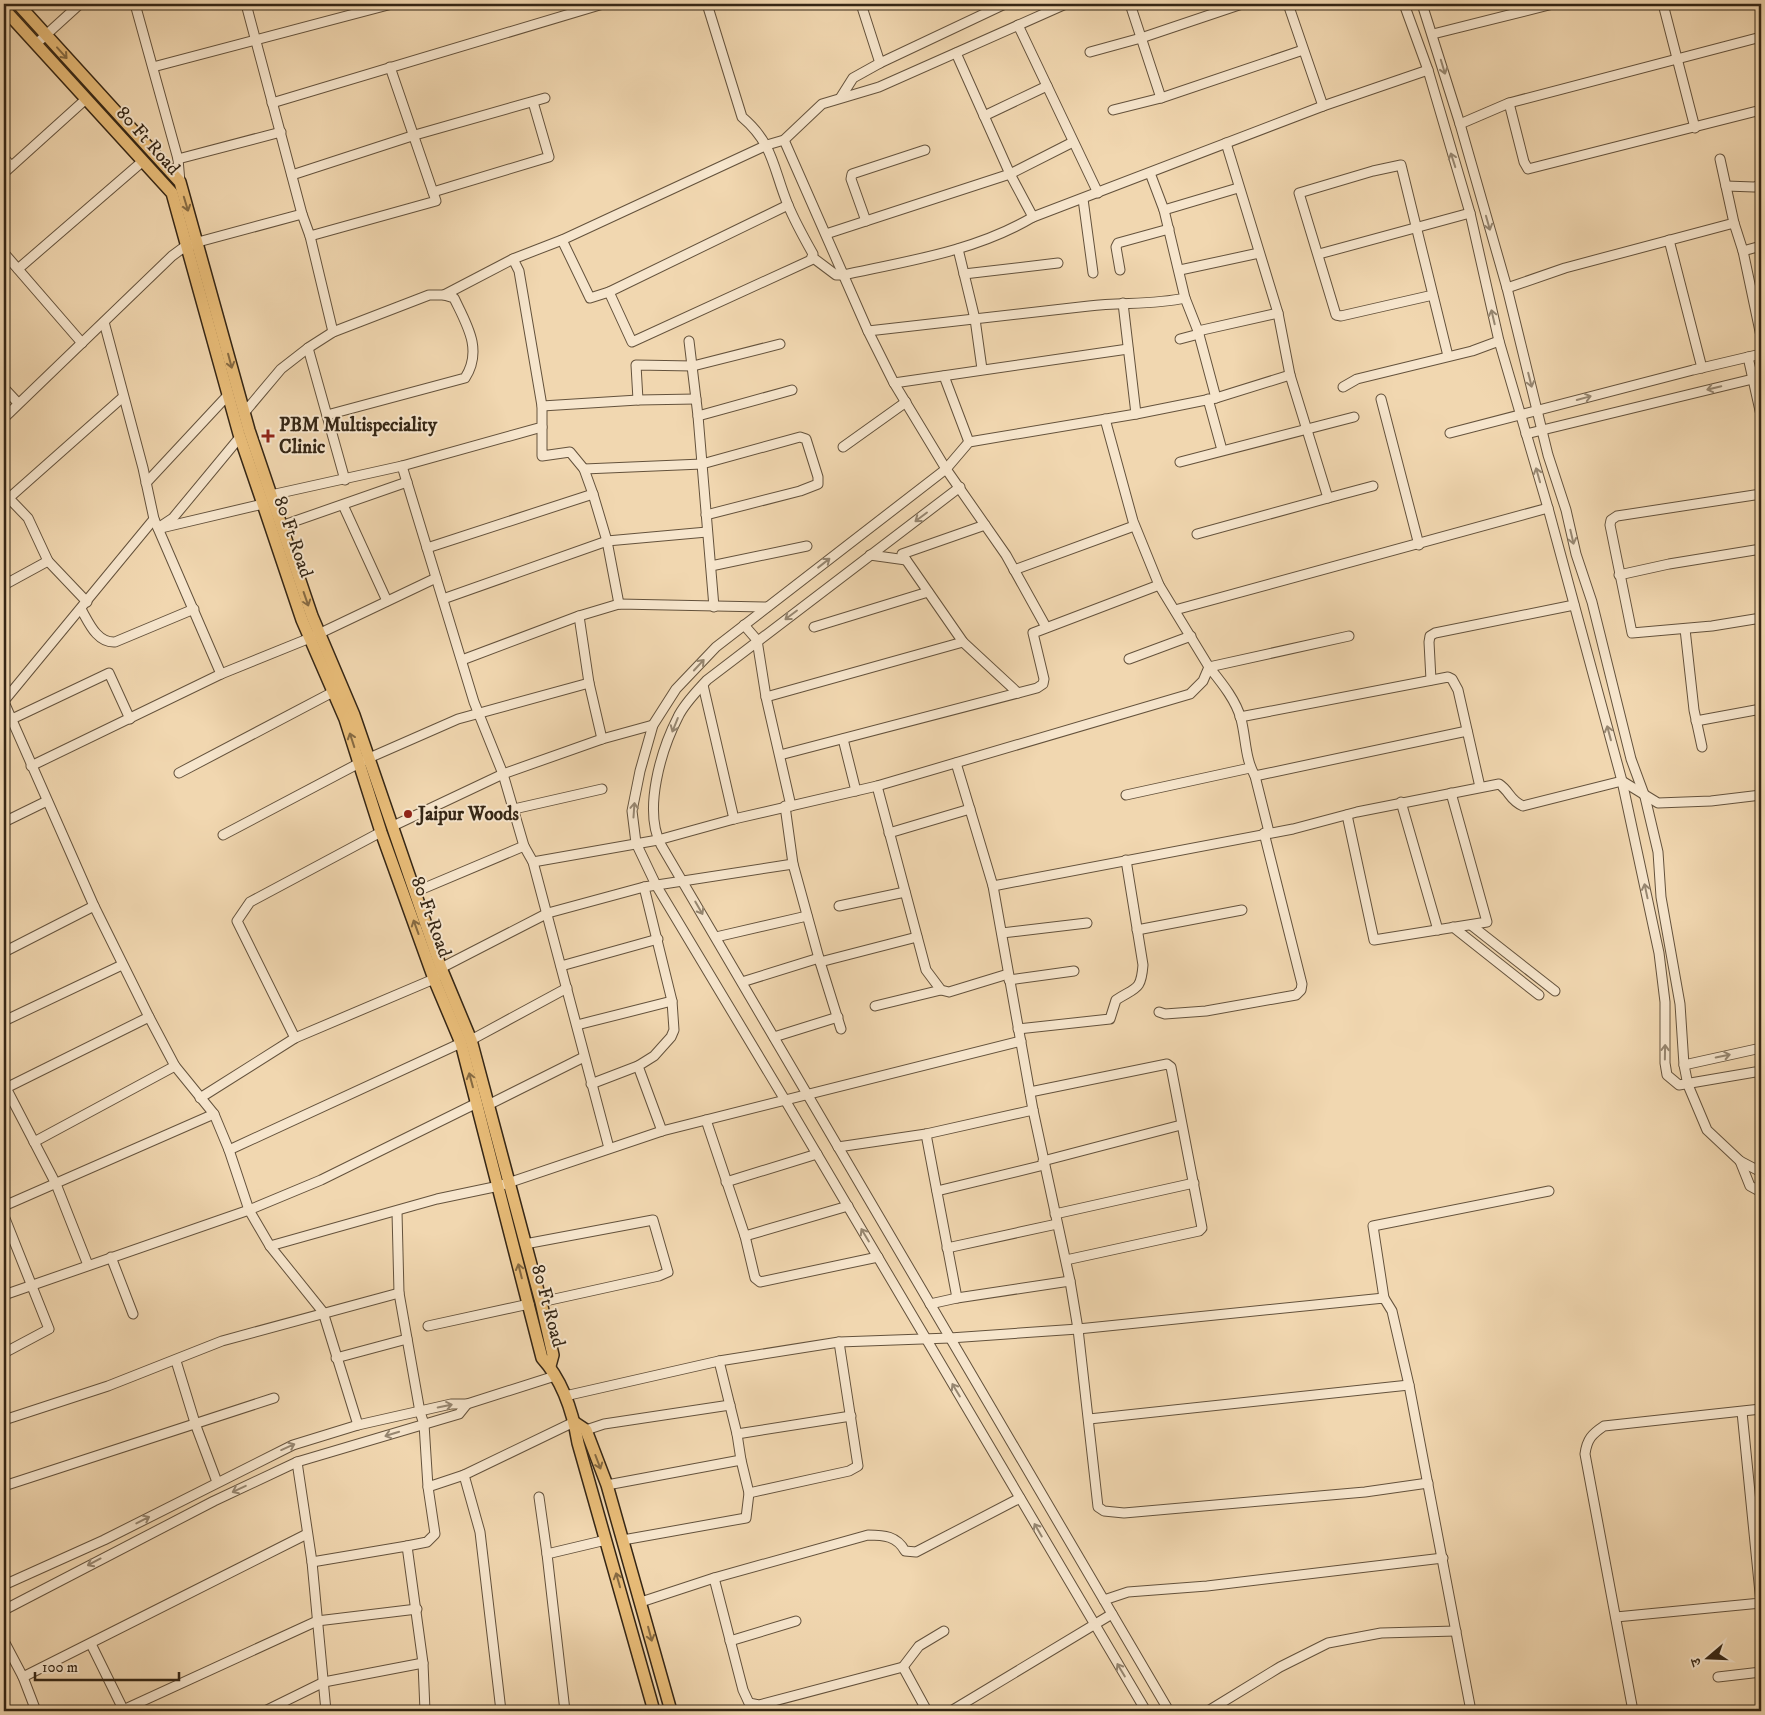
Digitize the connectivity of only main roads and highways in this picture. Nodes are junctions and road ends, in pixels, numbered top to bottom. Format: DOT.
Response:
graph roads {
  1 [pos="18,4"];
  2 [pos="4,8"];
  3 [pos="192,244"];
  4 [pos="267,500"];
  5 [pos="314,635"];
  6 [pos="364,761"];
  7 [pos="466,1042"];
  8 [pos="504,1184"];
  9 [pos="552,1371"];
  10 [pos="574,1422"];
  11 [pos="654,1711"];
  12 [pos="671,1711"];
  1 -- 3 [label="main road, 80 Ft Road, one-way"];
  2 -- 3 [label="main road, 80 Ft Road"];
  3 -- 4 [label="main road, 80 Ft Road, one-way"];
  3 -- 4 [label="main road, 80 Ft Road"];
  4 -- 5 [label="main road, 80 Ft Road"];
  4 -- 5 [label="main road, 80 Ft Road, one-way"];
  6 -- 5 [label="main road, 80 Ft Road, one-way"];
  5 -- 6 [label="main road, 80 Ft Road"];
  6 -- 7 [label="main road, 80 Ft Road"];
  7 -- 6 [label="main road, 80 Ft Road, one-way"];
  7 -- 8 [label="main road, 80 Ft Road"];
  8 -- 9 [label="main road, 80 Ft Road"];
  9 -- 8 [label="main road, 80 Ft Road, one-way"];
  9 -- 10 [label="main road"];
  11 -- 10 [label="main road, one-way"];
  10 -- 12 [label="main road, one-way"];
}
